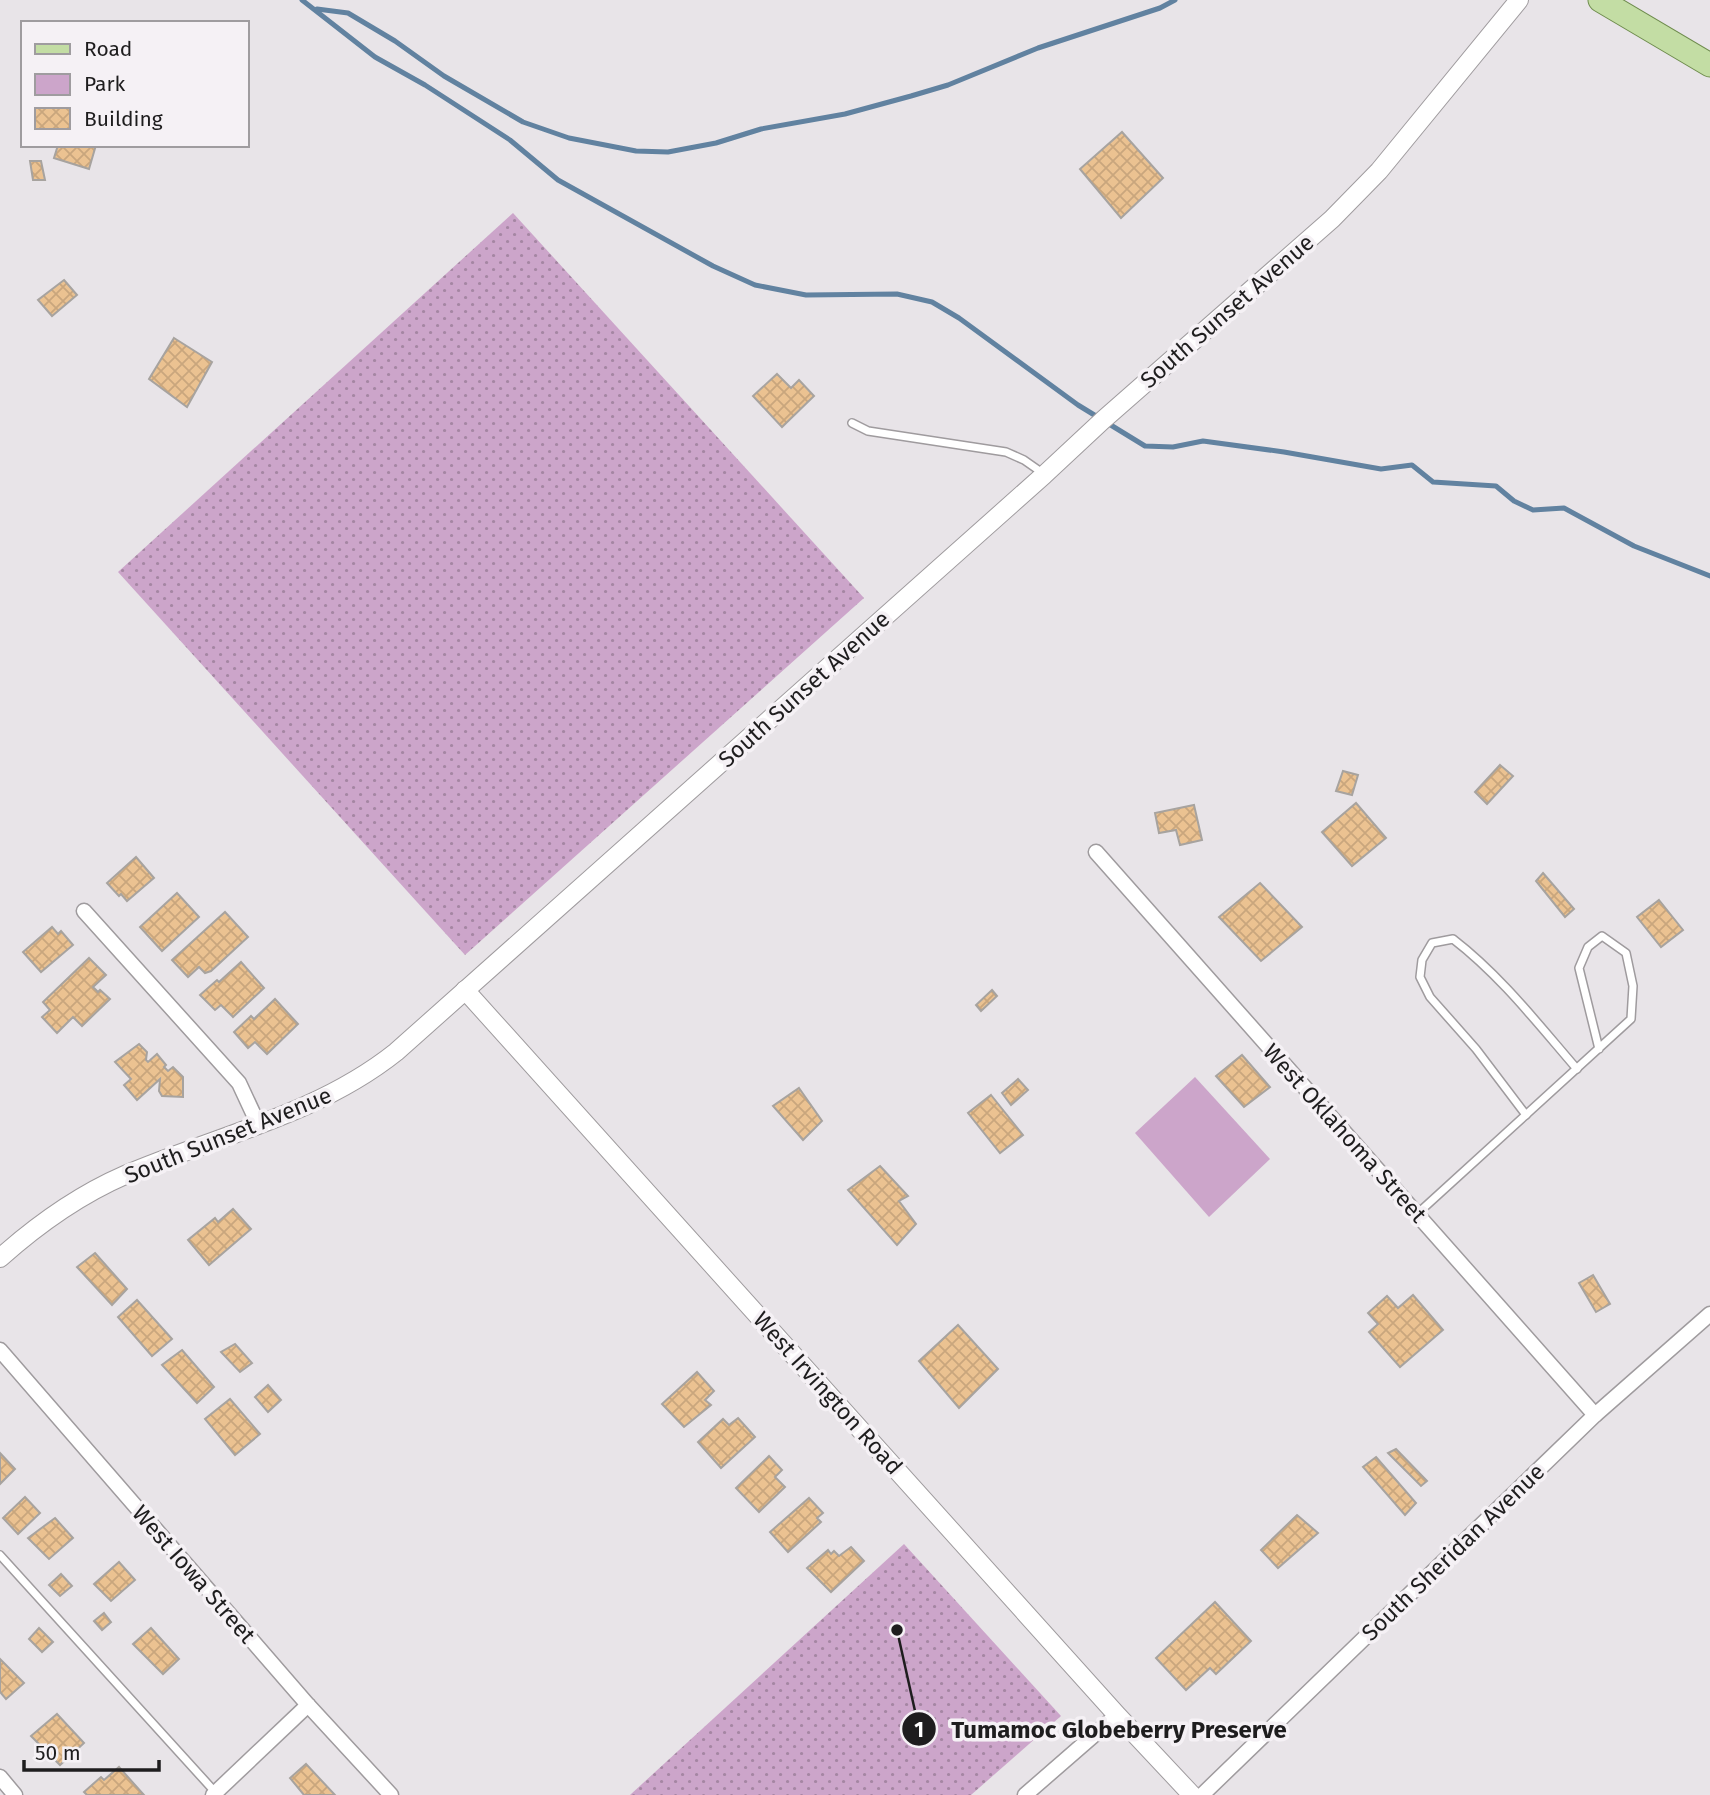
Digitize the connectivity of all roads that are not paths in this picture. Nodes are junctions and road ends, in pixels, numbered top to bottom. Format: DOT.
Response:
graph roads {
  1 [pos="1520,0"];
  2 [pos="1600,0"];
  3 [pos="1710,65"];
  4 [pos="852,422"];
  5 [pos="1044,475"];
  6 [pos="1096,852"];
  7 [pos="85,911"];
  8 [pos="465,990"];
  9 [pos="1599,1049"];
  10 [pos="1577,1069"];
  11 [pos="1526,1115"];
  12 [pos="259,1126"];
  13 [pos="1417,1214"];
  14 [pos="0,1258"];
  15 [pos="1710,1314"];
  16 [pos="0,1350"];
  17 [pos="1595,1415"];
  18 [pos="0,1555"];
  19 [pos="308,1705"];
  20 [pos="1117,1715"];
  21 [pos="0,1777"];
  22 [pos="215,1794"];
  23 [pos="15,1795"];
  24 [pos="391,1795"];
  25 [pos="1025,1795"];
  26 [pos="1192,1795"];
  27 [pos="1202,1795"];
  1 -- 5 [label="street, South Sunset Avenue"];
  2 -- 3 [label="main road"];
  4 -- 5 [label="lane"];
  5 -- 8 [label="street, South Sunset Avenue"];
  6 -- 13 [label="street, West Oklahoma Street"];
  7 -- 12 [label="street"];
  8 -- 12 [label="street, South Sunset Avenue"];
  8 -- 20 [label="street, West Irvington Road"];
  9 -- 9 [label="lane"];
  9 -- 10 [label="lane"];
  10 -- 11 [label="lane"];
  10 -- 11 [label="lane"];
  11 -- 13 [label="lane"];
  12 -- 14 [label="street, South Sunset Avenue"];
  13 -- 17 [label="street, West Oklahoma Street"];
  15 -- 17 [label="street, South Sheridan Avenue"];
  16 -- 19 [label="street, West Iowa Street"];
  17 -- 27 [label="street, South Sheridan Avenue"];
  18 -- 22 [label="lane"];
  19 -- 22 [label="street"];
  19 -- 24 [label="street, West Iowa Street"];
  20 -- 25 [label="street"];
  20 -- 26 [label="street, West Irvington Road"];
  21 -- 23 [label="street"];
}
